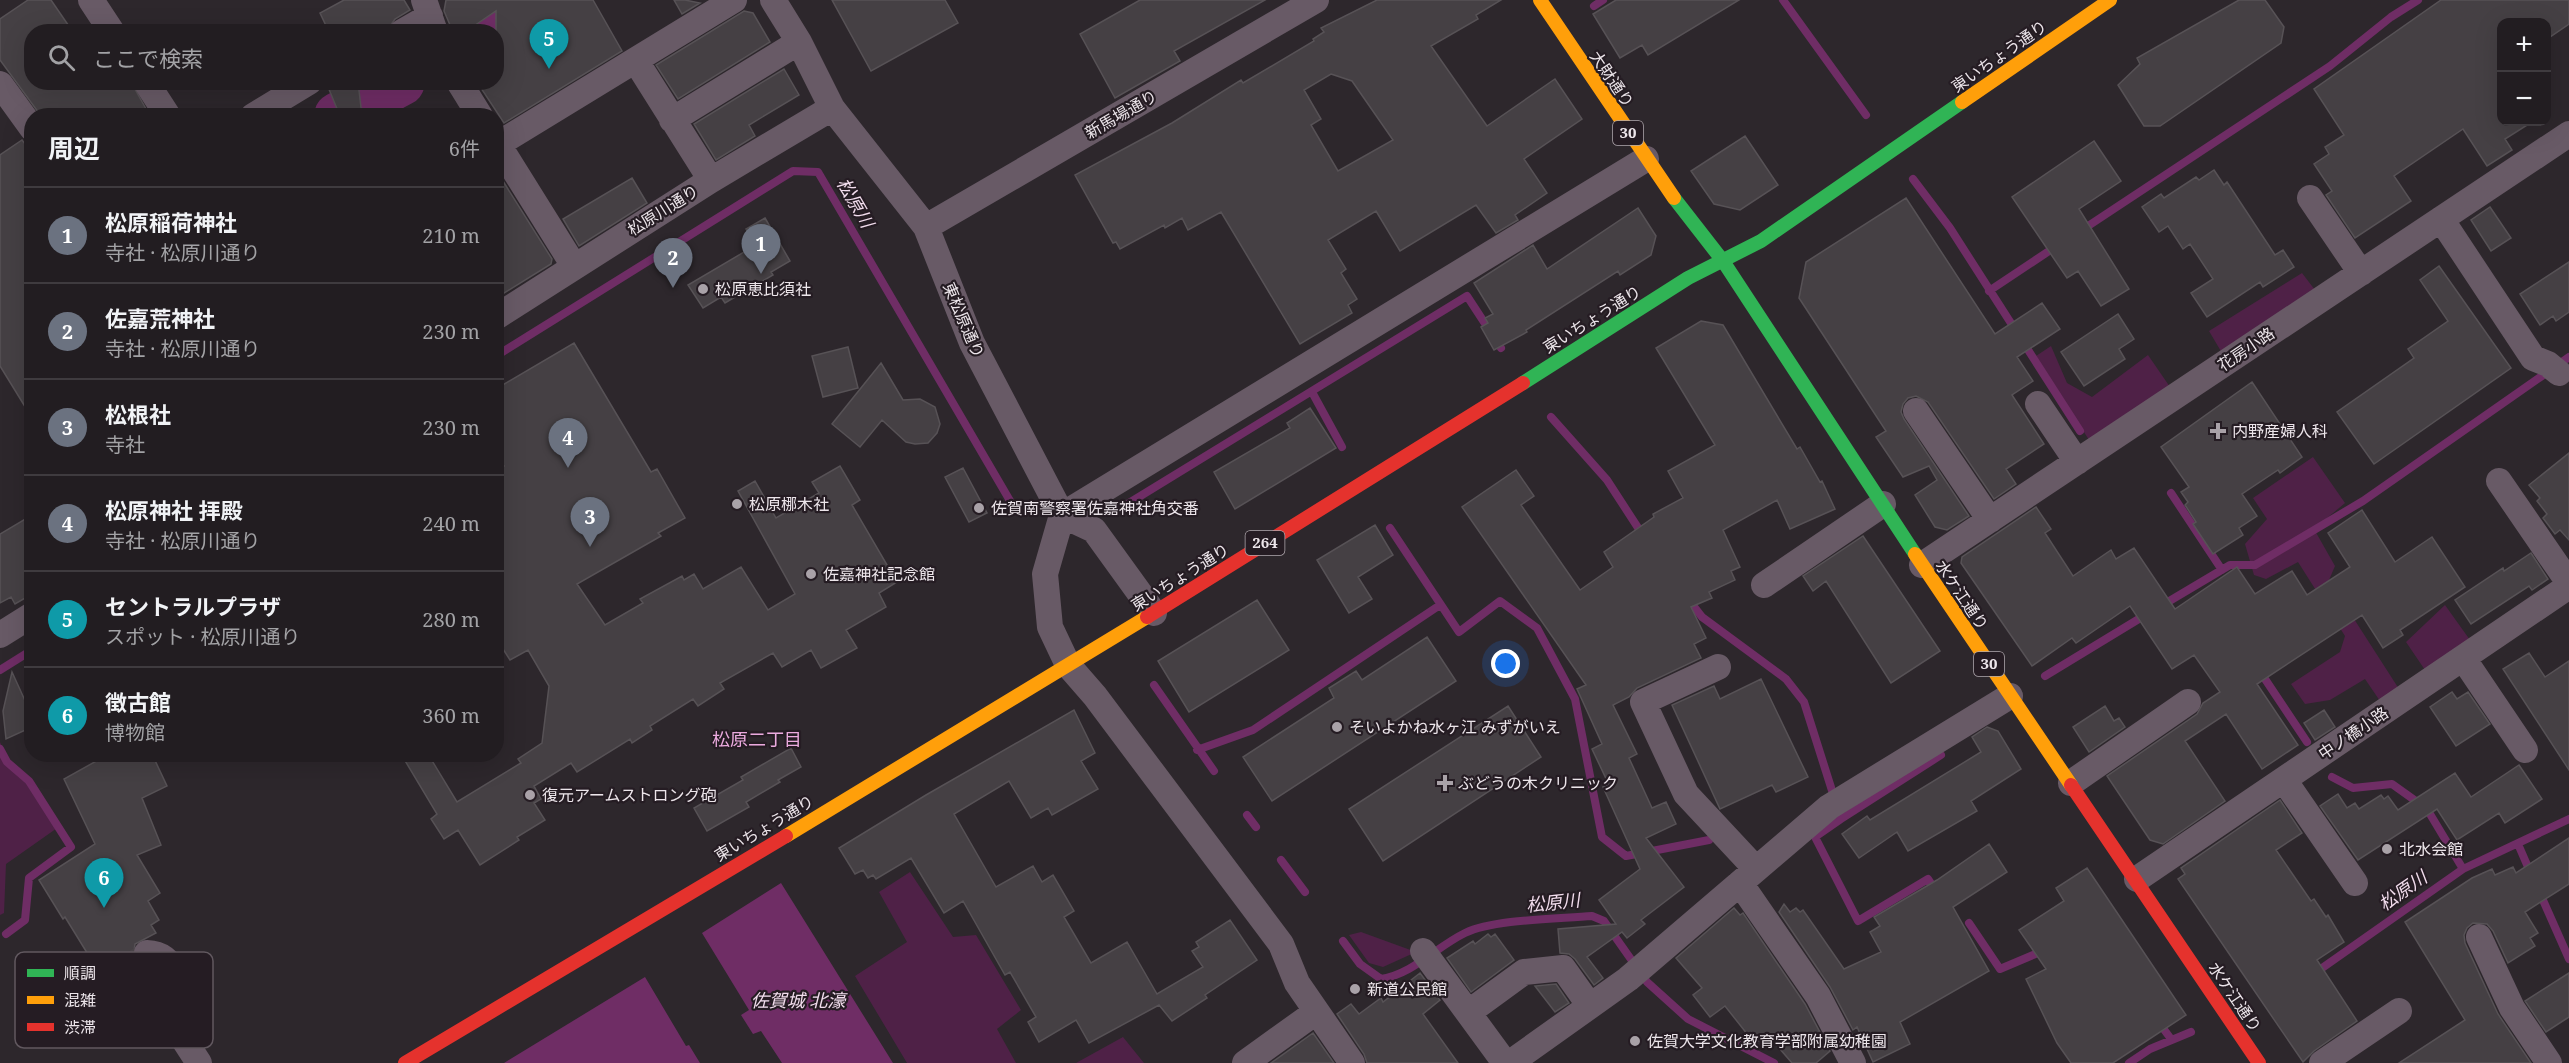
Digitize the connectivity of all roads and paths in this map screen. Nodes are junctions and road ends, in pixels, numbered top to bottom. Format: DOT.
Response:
graph roads {
  1 [pos="91,0"];
  2 [pos="734,0"];
  3 [pos="773,0"];
  4 [pos="1316,0"];
  5 [pos="1540,0"];
  6 [pos="2110,0"];
  7 [pos="430,16"];
  8 [pos="107,24"];
  9 [pos="416,24"];
  10 [pos="799,42"];
  11 [pos="636,61"];
  12 [pos="0,84"];
  13 [pos="151,90"];
  14 [pos="296,90"];
  15 [pos="464,90"];
  16 [pos="163,108"];
  17 [pos="266,108"];
  18 [pos="475,108"];
  19 [pos="832,108"];
  20 [pos="24,117"];
  21 [pos="672,120"];
  22 [pos="2568,136"];
  23 [pos="504,139"];
  24 [pos="504,154"];
  25 [pos="1646,159"];
  26 [pos="711,180"];
  27 [pos="2310,198"];
  28 [pos="2441,219"];
  29 [pos="926,227"];
  30 [pos="1723,261"];
  31 [pos="574,266"];
  32 [pos="2361,273"];
  33 [pos="504,312"];
  34 [pos="2554,369"];
  35 [pos="2037,404"];
  36 [pos="1916,411"];
  37 [pos="2078,462"];
  38 [pos="2499,481"];
  39 [pos="1883,504"];
  40 [pos="1062,515"];
  41 [pos="1990,520"];
  42 [pos="1922,565"];
  43 [pos="2569,584"];
  44 [pos="1764,585"];
  45 [pos="1154,613"];
  46 [pos="24,620"];
  47 [pos="0,635"];
  48 [pos="2463,658"];
  49 [pos="1068,664"];
  50 [pos="1718,668"];
  51 [pos="2010,696"];
  52 [pos="2188,702"];
  53 [pos="2525,750"];
  54 [pos="2284,780"];
  55 [pos="2071,783"];
  56 [pos="1748,876"];
  57 [pos="2137,879"];
  58 [pos="2355,883"];
  59 [pos="2479,937"];
  60 [pos="1428,957"];
  61 [pos="1590,1006"];
  62 [pos="2399,1011"];
  63 [pos="1316,1012"];
  64 [pos="1469,1012"];
  65 [pos="189,1048"];
  66 [pos="199,1063"];
  67 [pos="405,1063"];
  68 [pos="1245,1063"];
  69 [pos="1352,1063"];
  70 [pos="1507,1063"];
  71 [pos="1853,1063"];
  72 [pos="2259,1063"];
  73 [pos="2322,1063"];
  74 [pos="2548,1063"];
  1 -- 8 [label="street"];
  2 -- 11 [label="street"];
  3 -- 10 [label="street, 東松原通り"];
  4 -- 29 [label="street, 新馬場通り"];
  5 -- 25 [label="main road, 大財通り / 30"];
  6 -- 30 [label="main road, 東いちょう通り / 264"];
  7 -- 9 [label="street"];
  10 -- 19 [label="street, 東松原通り"];
  10 -- 21 [label="street"];
  11 -- 21 [label="street"];
  11 -- 23 [label="street"];
  12 -- 20 [label="street"];
  13 -- 16 [label="street"];
  14 -- 17 [label="street"];
  15 -- 18 [label="street"];
  19 -- 26 [label="street, 松原川通り"];
  19 -- 29 [label="street, 東松原通り"];
  21 -- 26 [label="street"];
  22 -- 28 [label="street, 花房小路"];
  24 -- 31 [label="street"];
  25 -- 30 [label="main road, 大財通り / 30"];
  25 -- 40 [label="street"];
  26 -- 31 [label="street, 松原川通り"];
  27 -- 32 [label="street"];
  28 -- 32 [label="street, 花房小路"];
  28 -- 34 [label="street"];
  29 -- 40 [label="street, 東松原通り"];
  30 -- 39 [label="main road, 水ケ江通り / 30"];
  30 -- 45 [label="main road, 東いちょう通り / 264"];
  31 -- 33 [label="street, 松原川通り"];
  32 -- 37 [label="street, 花房小路"];
  35 -- 37 [label="street"];
  36 -- 41 [label="street"];
  37 -- 41 [label="street, 花房小路"];
  38 -- 43 [label="street"];
  39 -- 42 [label="main road, 水ケ江通り / 30"];
  39 -- 44 [label="street"];
  40 -- 45 [label="street"];
  40 -- 49 [label="street"];
  41 -- 42 [label="street, 花房小路"];
  42 -- 51 [label="main road, 水ケ江通り / 30"];
  43 -- 48 [label="street, 中ノ橋小路"];
  45 -- 49 [label="main road, 東いちょう通り / 264"];
  46 -- 47 [label="street"];
  48 -- 53 [label="street"];
  48 -- 54 [label="street, 中ノ橋小路"];
  49 -- 63 [label="street"];
  49 -- 67 [label="main road, 東いちょう通り / 264"];
  50 -- 56 [label="street"];
  51 -- 55 [label="main road, 水ケ江通り / 30"];
  51 -- 56 [label="street"];
  52 -- 55 [label="street"];
  54 -- 57 [label="street, 中ノ橋小路"];
  54 -- 58 [label="street"];
  55 -- 57 [label="main road, 水ケ江通り / 30"];
  56 -- 61 [label="street"];
  56 -- 71 [label="street"];
  57 -- 72 [label="main road, 水ケ江通り / 30"];
  59 -- 74 [label="street"];
  60 -- 64 [label="street"];
  61 -- 64 [label="street"];
  61 -- 70 [label="street"];
  62 -- 73 [label="street"];
  63 -- 68 [label="street"];
  63 -- 69 [label="street"];
  64 -- 70 [label="street"];
  65 -- 66 [label="street"];
}
